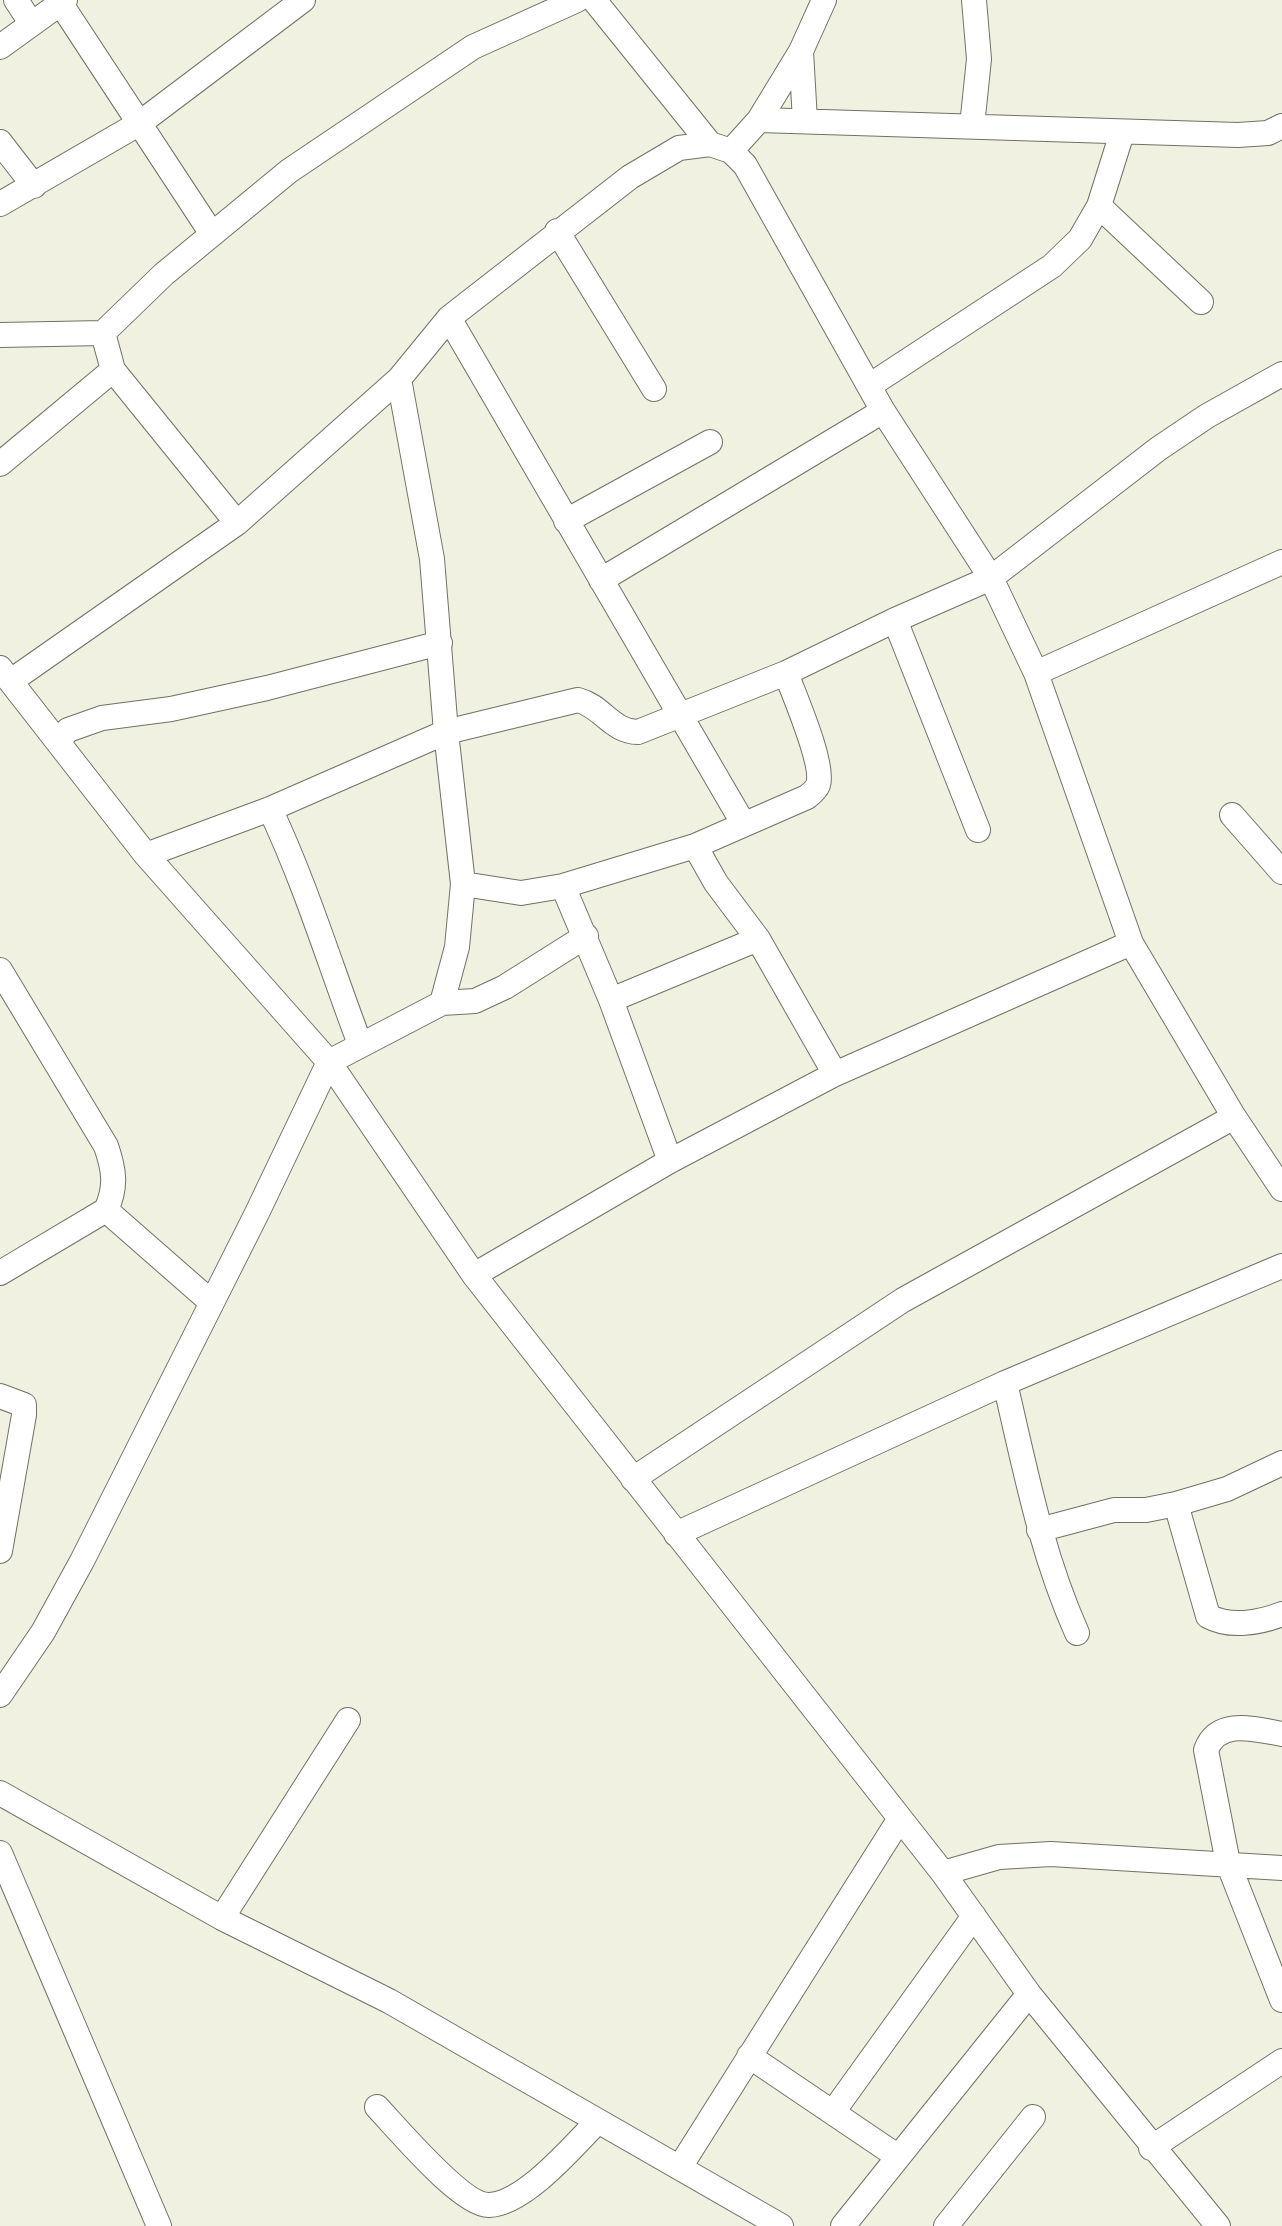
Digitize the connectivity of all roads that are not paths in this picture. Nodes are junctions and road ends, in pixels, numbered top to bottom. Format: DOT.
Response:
graph roads {
  1 [pos="16,0"];
  2 [pos="303,0"];
  3 [pos="577,0"];
  4 [pos="594,0"];
  5 [pos="824,0"];
  6 [pos="974,0"];
  7 [pos="63,2"];
  8 [pos="31,23"];
  9 [pos="0,47"];
  10 [pos="801,51"];
  11 [pos="759,120"];
  12 [pos="805,121"];
  13 [pos="140,122"];
  14 [pos="972,126"];
  15 [pos="1282,126"];
  16 [pos="1122,133"];
  17 [pos="0,142"];
  18 [pos="721,148"];
  19 [pos="34,186"];
  20 [pos="0,204"];
  21 [pos="1099,206"];
  22 [pos="557,232"];
  23 [pos="212,233"];
  24 [pos="1201,302"];
  25 [pos="449,318"];
  26 [pos="103,333"];
  27 [pos="0,335"];
  28 [pos="113,370"];
  29 [pos="1282,374"];
  30 [pos="398,379"];
  31 [pos="869,386"];
  32 [pos="654,389"];
  33 [pos="883,411"];
  34 [pos="710,442"];
  35 [pos="0,464"];
  36 [pos="566,521"];
  37 [pos="237,523"];
  38 [pos="1282,562"];
  39 [pos="991,578"];
  40 [pos="601,580"];
  41 [pos="895,620"];
  42 [pos="440,643"];
  43 [pos="786,673"];
  44 [pos="1036,673"];
  45 [pos="6,674"];
  46 [pos="680,714"];
  47 [pos="446,732"];
  48 [pos="59,740"];
  49 [pos="270,809"];
  50 [pos="1231,815"];
  51 [pos="743,823"];
  52 [pos="978,830"];
  53 [pos="695,846"];
  54 [pos="146,855"];
  55 [pos="1282,872"];
  56 [pos="463,884"];
  57 [pos="564,886"];
  58 [pos="586,936"];
  59 [pos="758,939"];
  60 [pos="1131,943"];
  61 [pos="0,970"];
  62 [pos="611,1000"];
  63 [pos="442,1003"];
  64 [pos="360,1044"];
  65 [pos="329,1062"];
  66 [pos="835,1074"];
  67 [pos="1234,1117"];
  68 [pos="670,1161"];
  69 [pos="1280,1181"];
  70 [pos="106,1210"];
  71 [pos="2,1266"];
  72 [pos="1282,1266"];
  73 [pos="474,1275"];
  74 [pos="211,1301"];
  75 [pos="1005,1383"];
  76 [pos="0,1396"];
  77 [pos="1282,1463"];
  78 [pos="633,1479"];
  79 [pos="1176,1504"];
  80 [pos="1039,1530"];
  81 [pos="676,1534"];
  82 [pos="0,1551"];
  83 [pos="1282,1614"];
  84 [pos="1077,1633"];
  85 [pos="0,1695"];
  86 [pos="348,1720"];
  87 [pos="1282,1734"];
  88 [pos="0,1793"];
  89 [pos="899,1820"];
  90 [pos="0,1853"];
  91 [pos="1228,1863"];
  92 [pos="1282,1868"];
  93 [pos="943,1873"];
  94 [pos="974,1916"];
  95 [pos="222,1918"];
  96 [pos="1029,1994"];
  97 [pos="1282,2000"];
  98 [pos="750,2056"];
  99 [pos="1282,2061"];
  100 [pos="377,2107"];
  101 [pos="834,2112"];
  102 [pos="1033,2117"];
  103 [pos="598,2120"];
  104 [pos="1151,2148"];
  105 [pos="897,2156"];
  106 [pos="680,2168"];
  107 [pos="159,2226"];
  108 [pos="781,2226"];
  109 [pos="843,2226"];
  110 [pos="946,2226"];
  111 [pos="1218,2226"];
  1 -- 8 [label="street"];
  2 -- 13 [label="street"];
  3 -- 23 [label="street"];
  4 -- 18 [label="street"];
  5 -- 10 [label="street"];
  6 -- 14 [label="street"];
  7 -- 8 [label="street"];
  7 -- 13 [label="street"];
  8 -- 9 [label="street"];
  10 -- 11 [label="street"];
  10 -- 12 [label="street"];
  11 -- 12 [label="street"];
  11 -- 18 [label="street"];
  12 -- 14 [label="street"];
  13 -- 19 [label="street"];
  13 -- 23 [label="street"];
  14 -- 16 [label="street"];
  15 -- 16 [label="street"];
  16 -- 21 [label="street"];
  17 -- 19 [label="street"];
  18 -- 22 [label="street"];
  18 -- 31 [label="street"];
  19 -- 20 [label="street"];
  21 -- 24 [label="street"];
  21 -- 31 [label="street"];
  22 -- 25 [label="street"];
  22 -- 32 [label="street"];
  23 -- 26 [label="street"];
  25 -- 30 [label="street"];
  25 -- 36 [label="street"];
  26 -- 27 [label="street"];
  26 -- 28 [label="street"];
  28 -- 35 [label="street"];
  28 -- 37 [label="street"];
  29 -- 39 [label="street"];
  30 -- 37 [label="street"];
  30 -- 42 [label="street"];
  31 -- 33 [label="street"];
  33 -- 39 [label="street"];
  33 -- 40 [label="street"];
  34 -- 36 [label="street"];
  36 -- 40 [label="street"];
  37 -- 45 [label="street"];
  38 -- 44 [label="street"];
  39 -- 41 [label="street"];
  39 -- 44 [label="street"];
  40 -- 46 [label="street"];
  41 -- 43 [label="street"];
  41 -- 52 [label="street"];
  42 -- 47 [label="street"];
  42 -- 48 [label="street"];
  43 -- 46 [label="street"];
  43 -- 51 [label="street"];
  44 -- 60 [label="street"];
  45 -- 48 [label="street"];
  46 -- 47 [label="street"];
  46 -- 51 [label="street"];
  47 -- 49 [label="street"];
  47 -- 56 [label="street"];
  48 -- 54 [label="street"];
  49 -- 54 [label="street"];
  49 -- 64 [label="street"];
  50 -- 55 [label="street"];
  51 -- 53 [label="street"];
  53 -- 57 [label="street"];
  53 -- 59 [label="street"];
  54 -- 65 [label="street"];
  56 -- 57 [label="street"];
  56 -- 63 [label="street"];
  57 -- 58 [label="street"];
  58 -- 62 [label="street"];
  58 -- 63 [label="street"];
  59 -- 62 [label="street"];
  59 -- 66 [label="street"];
  60 -- 66 [label="street"];
  60 -- 67 [label="street"];
  61 -- 70 [label="street"];
  62 -- 68 [label="street"];
  63 -- 64 [label="street"];
  64 -- 65 [label="street"];
  65 -- 73 [label="street"];
  65 -- 74 [label="street"];
  66 -- 68 [label="street"];
  67 -- 69 [label="street"];
  67 -- 78 [label="street"];
  68 -- 73 [label="street"];
  70 -- 71 [label="street"];
  70 -- 74 [label="street"];
  72 -- 75 [label="street"];
  73 -- 78 [label="street"];
  74 -- 85 [label="street"];
  75 -- 80 [label="street"];
  75 -- 81 [label="street"];
  76 -- 82 [label="street"];
  77 -- 79 [label="street"];
  78 -- 81 [label="street"];
  79 -- 80 [label="street"];
  79 -- 83 [label="street"];
  80 -- 84 [label="street"];
  81 -- 89 [label="street"];
  86 -- 95 [label="street"];
  87 -- 91 [label="street"];
  88 -- 95 [label="street"];
  89 -- 93 [label="street"];
  89 -- 98 [label="street"];
  90 -- 107 [label="street"];
  91 -- 92 [label="street"];
  91 -- 93 [label="street"];
  91 -- 97 [label="street"];
  93 -- 94 [label="street"];
  94 -- 96 [label="street"];
  94 -- 101 [label="street"];
  95 -- 103 [label="street"];
  96 -- 104 [label="street"];
  96 -- 105 [label="street"];
  98 -- 101 [label="street"];
  98 -- 106 [label="street"];
  99 -- 104 [label="street"];
  100 -- 103 [label="street"];
  101 -- 105 [label="street"];
  102 -- 110 [label="street"];
  103 -- 106 [label="street"];
  104 -- 111 [label="street"];
  105 -- 109 [label="street"];
  106 -- 108 [label="street"];
}
